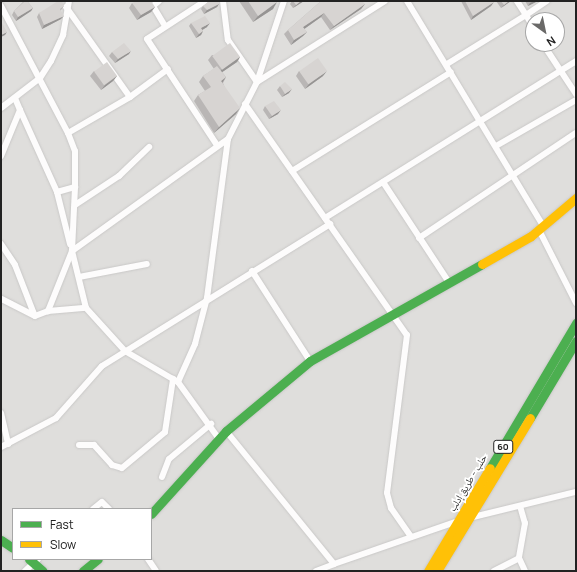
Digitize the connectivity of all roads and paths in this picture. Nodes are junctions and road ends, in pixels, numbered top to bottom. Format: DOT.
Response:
graph roads {
  1 [pos="159,1"];
  2 [pos="205,1"];
  3 [pos="223,1"];
  4 [pos="284,1"];
  5 [pos="384,1"];
  6 [pos="407,1"];
  7 [pos="517,1"];
  8 [pos="547,1"];
  9 [pos="68,4"];
  10 [pos="1,6"];
  11 [pos="530,12"];
  12 [pos="525,13"];
  13 [pos="525,16"];
  14 [pos="165,26"];
  15 [pos="548,52"];
  16 [pos="576,61"];
  17 [pos="447,64"];
  18 [pos="168,69"];
  19 [pos="451,72"];
  20 [pos="559,72"];
  21 [pos="40,78"];
  22 [pos="258,82"];
  23 [pos="576,94"];
  24 [pos="130,97"];
  25 [pos="15,98"];
  26 [pos="576,100"];
  27 [pos="245,104"];
  28 [pos="1,108"];
  29 [pos="20,110"];
  30 [pos="481,121"];
  31 [pos="68,133"];
  32 [pos="576,133"];
  33 [pos="228,139"];
  34 [pos="217,145"];
  35 [pos="496,146"];
  36 [pos="149,147"];
  37 [pos="1,156"];
  38 [pos="292,172"];
  39 [pos="512,174"];
  40 [pos="383,182"];
  41 [pos="76,187"];
  42 [pos="57,192"];
  43 [pos="576,198"];
  44 [pos="74,205"];
  45 [pos="325,218"];
  46 [pos="330,224"];
  47 [pos="541,228"];
  48 [pos="419,238"];
  49 [pos="1,244"];
  50 [pos="72,251"];
  51 [pos="147,264"];
  52 [pos="252,271"];
  53 [pos="79,277"];
  54 [pos="450,284"];
  55 [pos="207,298"];
  56 [pos="1,299"];
  57 [pos="576,303"];
  58 [pos="86,308"];
  59 [pos="48,311"];
  60 [pos="395,313"];
  61 [pos="35,316"];
  62 [pos="576,323"];
  63 [pos="576,341"];
  64 [pos="125,351"];
  65 [pos="310,361"];
  66 [pos="175,381"];
  67 [pos="1,413"];
  68 [pos="210,424"];
  69 [pos="226,431"];
  70 [pos="219,439"];
  71 [pos="8,444"];
  72 [pos="79,445"];
  73 [pos="1,447"];
  74 [pos="162,477"];
  75 [pos="576,492"];
  76 [pos="520,506"];
  77 [pos="94,508"];
  78 [pos="108,508"];
  79 [pos="152,513"];
  80 [pos="468,518"];
  81 [pos="458,520"];
  82 [pos="410,537"];
  83 [pos="1,540"];
  84 [pos="12,547"];
  85 [pos="519,558"];
  86 [pos="34,560"];
  87 [pos="97,560"];
  88 [pos="149,560"];
  89 [pos="334,564"];
  90 [pos="328,569"];
  91 [pos="26,571"];
  92 [pos="43,571"];
  93 [pos="83,571"];
  94 [pos="156,571"];
  95 [pos="316,571"];
  96 [pos="428,571"];
  97 [pos="437,571"];
  98 [pos="494,571"];
  99 [pos="526,571"];
  1 -- 14 [label="street"];
  2 -- 14 [label="street"];
  3 -- 22 [label="street"];
  4 -- 22 [label="street"];
  5 -- 22 [label="street"];
  6 -- 17 [label="street"];
  7 -- 12 [label="street"];
  8 -- 11 [label="street"];
  9 -- 21 [label="street"];
  9 -- 24 [label="street"];
  10 -- 21 [label="street"];
  13 -- 17 [label="street"];
  14 -- 18 [label="street"];
  15 -- 20 [label="street"];
  16 -- 20 [label="street"];
  17 -- 19 [label="street"];
  18 -- 24 [label="street"];
  18 -- 34 [label="street"];
  19 -- 30 [label="street"];
  19 -- 38 [label="street"];
  20 -- 23 [label="street"];
  20 -- 30 [label="street"];
  21 -- 25 [label="street"];
  21 -- 31 [label="street"];
  22 -- 27 [label="street"];
  24 -- 31 [label="street"];
  25 -- 28 [label="street"];
  25 -- 29 [label="street"];
  26 -- 35 [label="street"];
  27 -- 33 [label="street"];
  27 -- 38 [label="street"];
  29 -- 37 [label="street"];
  29 -- 42 [label="street"];
  30 -- 35 [label="street"];
  30 -- 40 [label="street"];
  31 -- 41 [label="street"];
  32 -- 39 [label="street"];
  33 -- 34 [label="street"];
  33 -- 55 [label="street"];
  34 -- 50 [label="street"];
  35 -- 39 [label="street"];
  36 -- 44 [label="street"];
  38 -- 45 [label="street"];
  39 -- 47 [label="street"];
  39 -- 48 [label="street"];
  40 -- 45 [label="street"];
  40 -- 48 [label="street"];
  41 -- 42 [label="street"];
  41 -- 44 [label="street"];
  42 -- 50 [label="street"];
  43 -- 47 [label="street"];
  44 -- 50 [label="street"];
  45 -- 46 [label="street"];
  46 -- 52 [label="street"];
  46 -- 60 [label="street"];
  47 -- 54 [label="street"];
  47 -- 57 [label="street"];
  48 -- 54 [label="street"];
  49 -- 61 [label="street"];
  50 -- 53 [label="street"];
  50 -- 59 [label="street"];
  51 -- 53 [label="street"];
  52 -- 55 [label="street"];
  52 -- 65 [label="street"];
  53 -- 58 [label="street"];
  54 -- 60 [label="street"];
  55 -- 64 [label="street"];
  55 -- 66 [label="street"];
  56 -- 61 [label="street"];
  58 -- 59 [label="street"];
  58 -- 64 [label="street"];
  59 -- 61 [label="street"];
  60 -- 65 [label="street"];
  60 -- 82 [label="street"];
  62 -- 81 [label="street, حلب - طريق إدلب / 60"];
  63 -- 80 [label="street, حلب - طريق إدلب / 60"];
  64 -- 66 [label="street"];
  64 -- 71 [label="street"];
  65 -- 69 [label="street"];
  66 -- 68 [label="street"];
  66 -- 72 [label="street"];
  67 -- 71 [label="street"];
  68 -- 70 [label="street"];
  68 -- 74 [label="street"];
  69 -- 70 [label="street"];
  69 -- 89 [label="street"];
  70 -- 79 [label="street"];
  71 -- 73 [label="street"];
  75 -- 76 [label="street"];
  76 -- 80 [label="street"];
  76 -- 85 [label="street"];
  77 -- 78 [label="street"];
  80 -- 81 [label="street"];
  80 -- 97 [label="street, حلب - طريق إدلب / 60"];
  81 -- 82 [label="street"];
  81 -- 96 [label="street, حلب - طريق إدلب / 60"];
  82 -- 89 [label="street"];
  83 -- 84 [label="street"];
  85 -- 98 [label="street"];
  85 -- 99 [label="street"];
  86 -- 91 [label="street"];
  86 -- 92 [label="street"];
  87 -- 93 [label="street"];
  88 -- 94 [label="street"];
  89 -- 90 [label="street"];
  90 -- 95 [label="street"];
}
